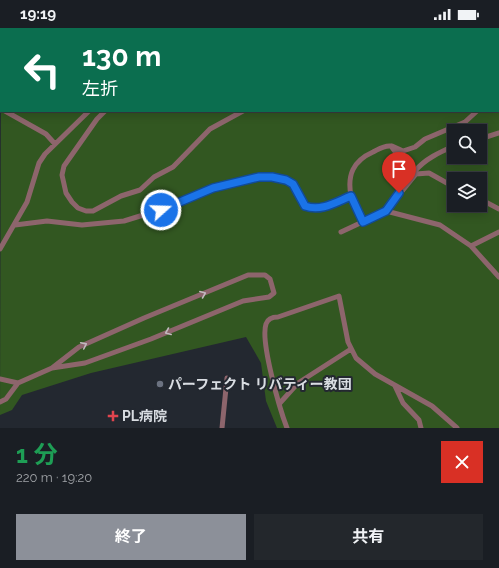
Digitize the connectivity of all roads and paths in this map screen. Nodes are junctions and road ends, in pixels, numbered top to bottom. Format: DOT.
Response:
graph roads {
  1 [pos="7,112"];
  2 [pos="88,112"];
  3 [pos="104,112"];
  4 [pos="241,112"];
  5 [pos="476,112"];
  6 [pos="499,134"];
  7 [pos="487,137"];
  8 [pos="55,144"];
  9 [pos="391,146"];
  10 [pos="447,150"];
  11 [pos="415,173"];
  12 [pos="447,182"];
  13 [pos="351,196"];
  14 [pos="487,203"];
  15 [pos="499,209"];
  16 [pos="386,211"];
  17 [pos="363,222"];
  18 [pos="15,225"];
  19 [pos="341,232"];
  20 [pos="499,232"];
  21 [pos="471,246"];
  22 [pos="0,250"];
  23 [pos="499,277"];
  24 [pos="351,349"];
  25 [pos="52,368"];
  26 [pos="227,378"];
  27 [pos="0,379"];
  28 [pos="18,383"];
  29 [pos="395,386"];
  30 [pos="0,402"];
  31 [pos="280,403"];
  32 [pos="222,428"];
  33 [pos="287,428"];
  34 [pos="421,428"];
  35 [pos="457,428"];
  1 -- 8 [label="lane"];
  2 -- 8 [label="lane"];
  3 -- 4 [label="lane"];
  5 -- 9 [label="lane"];
  6 -- 7 [label="lane"];
  8 -- 18 [label="lane"];
  9 -- 11 [label="lane"];
  9 -- 13 [label="lane"];
  10 -- 11 [label="lane"];
  11 -- 12 [label="lane"];
  11 -- 16 [label="lane"];
  13 -- 17 [label="lane"];
  13 -- 18 [label="lane"];
  14 -- 15 [label="lane"];
  16 -- 17 [label="lane"];
  16 -- 21 [label="lane"];
  17 -- 19 [label="lane"];
  18 -- 22 [label="lane"];
  20 -- 21 [label="lane"];
  21 -- 23 [label="lane"];
  24 -- 29 [label="lane"];
  24 -- 31 [label="lane"];
  24 -- 31 [label="lane"];
  25 -- 25 [label="lane, one-way"];
  25 -- 28 [label="lane"];
  26 -- 32 [label="lane"];
  27 -- 28 [label="lane"];
  28 -- 30 [label="lane"];
  29 -- 34 [label="lane"];
  29 -- 35 [label="lane"];
  31 -- 33 [label="lane"];
}
